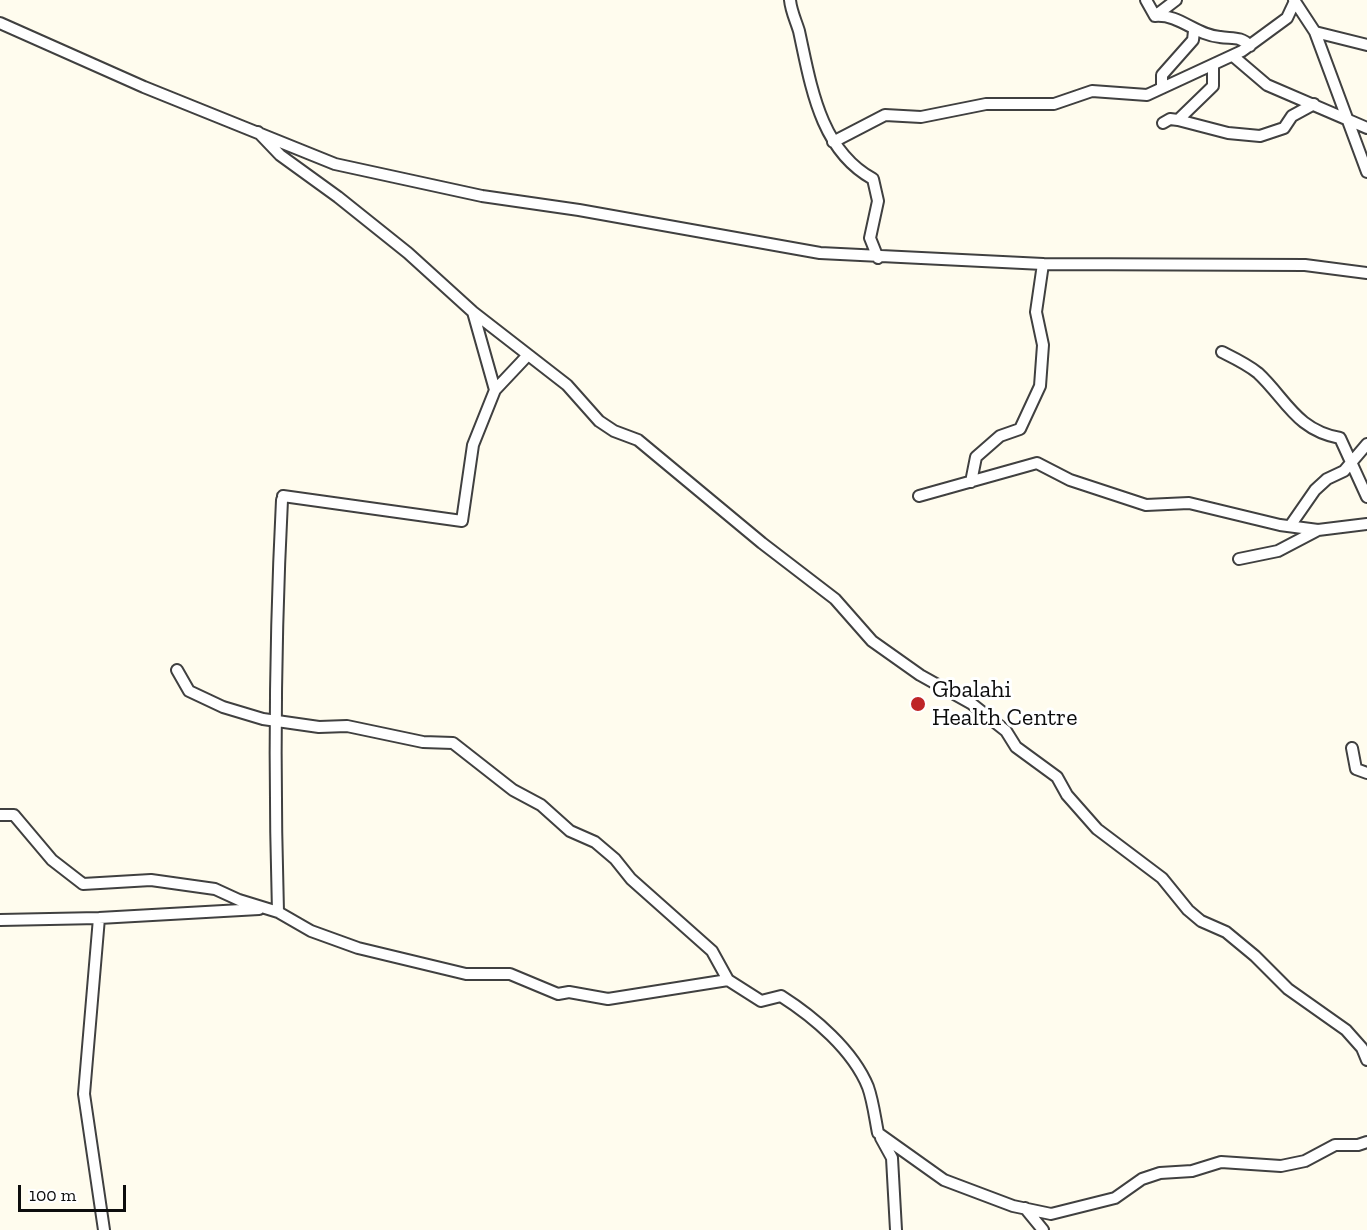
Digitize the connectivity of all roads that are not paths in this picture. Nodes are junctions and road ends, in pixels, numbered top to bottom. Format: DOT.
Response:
graph roads {
  1 [pos="790,0"];
  2 [pos="1146,0"];
  3 [pos="1176,0"];
  4 [pos="1294,1"];
  5 [pos="1155,16"];
  6 [pos="0,23"];
  7 [pos="1194,31"];
  8 [pos="1315,32"];
  9 [pos="1367,45"];
  10 [pos="1250,46"];
  11 [pos="1233,56"];
  12 [pos="1213,65"];
  13 [pos="1162,88"];
  14 [pos="1314,104"];
  15 [pos="1178,120"];
  16 [pos="1350,121"];
  17 [pos="1163,123"];
  18 [pos="1367,128"];
  19 [pos="258,132"];
  20 [pos="833,142"];
  21 [pos="1367,172"];
  22 [pos="878,258"];
  23 [pos="1043,264"];
  24 [pos="1367,273"];
  25 [pos="473,312"];
  26 [pos="1222,351"];
  27 [pos="528,355"];
  28 [pos="495,390"];
  29 [pos="1367,444"];
  30 [pos="1350,464"];
  31 [pos="971,482"];
  32 [pos="920,496"];
  33 [pos="1367,496"];
  34 [pos="1367,524"];
  35 [pos="1290,526"];
  36 [pos="1318,530"];
  37 [pos="1239,559"];
  38 [pos="177,670"];
  39 [pos="277,721"];
  40 [pos="1352,748"];
  41 [pos="1367,773"];
  42 [pos="0,815"];
  43 [pos="265,909"];
  44 [pos="278,912"];
  45 [pos="99,918"];
  46 [pos="0,920"];
  47 [pos="728,980"];
  48 [pos="1367,1060"];
  49 [pos="878,1133"];
  50 [pos="1367,1142"];
  51 [pos="1025,1209"];
  52 [pos="104,1230"];
  53 [pos="896,1230"];
  54 [pos="1043,1230"];
  1 -- 20 [label="street"];
  2 -- 5 [label="street"];
  3 -- 5 [label="street"];
  4 -- 8 [label="street"];
  4 -- 10 [label="street"];
  5 -- 7 [label="street"];
  6 -- 19 [label="street"];
  7 -- 10 [label="street"];
  7 -- 13 [label="street"];
  8 -- 9 [label="street"];
  8 -- 16 [label="street"];
  10 -- 11 [label="street"];
  11 -- 12 [label="street"];
  11 -- 14 [label="street"];
  12 -- 13 [label="street"];
  12 -- 15 [label="street"];
  13 -- 20 [label="street"];
  14 -- 15 [label="street"];
  14 -- 16 [label="street"];
  15 -- 17 [label="street"];
  16 -- 18 [label="street"];
  16 -- 21 [label="street"];
  19 -- 22 [label="street"];
  19 -- 25 [label="street"];
  20 -- 22 [label="street"];
  22 -- 23 [label="street"];
  23 -- 24 [label="street"];
  23 -- 31 [label="street"];
  25 -- 27 [label="street"];
  25 -- 28 [label="street"];
  26 -- 30 [label="street"];
  27 -- 28 [label="street"];
  27 -- 48 [label="street"];
  28 -- 39 [label="street"];
  29 -- 30 [label="street"];
  30 -- 33 [label="street"];
  30 -- 35 [label="street"];
  31 -- 32 [label="street"];
  31 -- 35 [label="street"];
  34 -- 36 [label="street"];
  35 -- 36 [label="street"];
  36 -- 37 [label="street"];
  38 -- 39 [label="street"];
  39 -- 44 [label="street"];
  39 -- 47 [label="street"];
  40 -- 41 [label="street"];
  42 -- 43 [label="street"];
  43 -- 44 [label="street"];
  43 -- 45 [label="street"];
  44 -- 47 [label="street"];
  45 -- 46 [label="street"];
  45 -- 52 [label="street"];
  47 -- 49 [label="street"];
  49 -- 51 [label="street"];
  49 -- 53 [label="street"];
  50 -- 51 [label="street"];
  51 -- 54 [label="street"];
}
